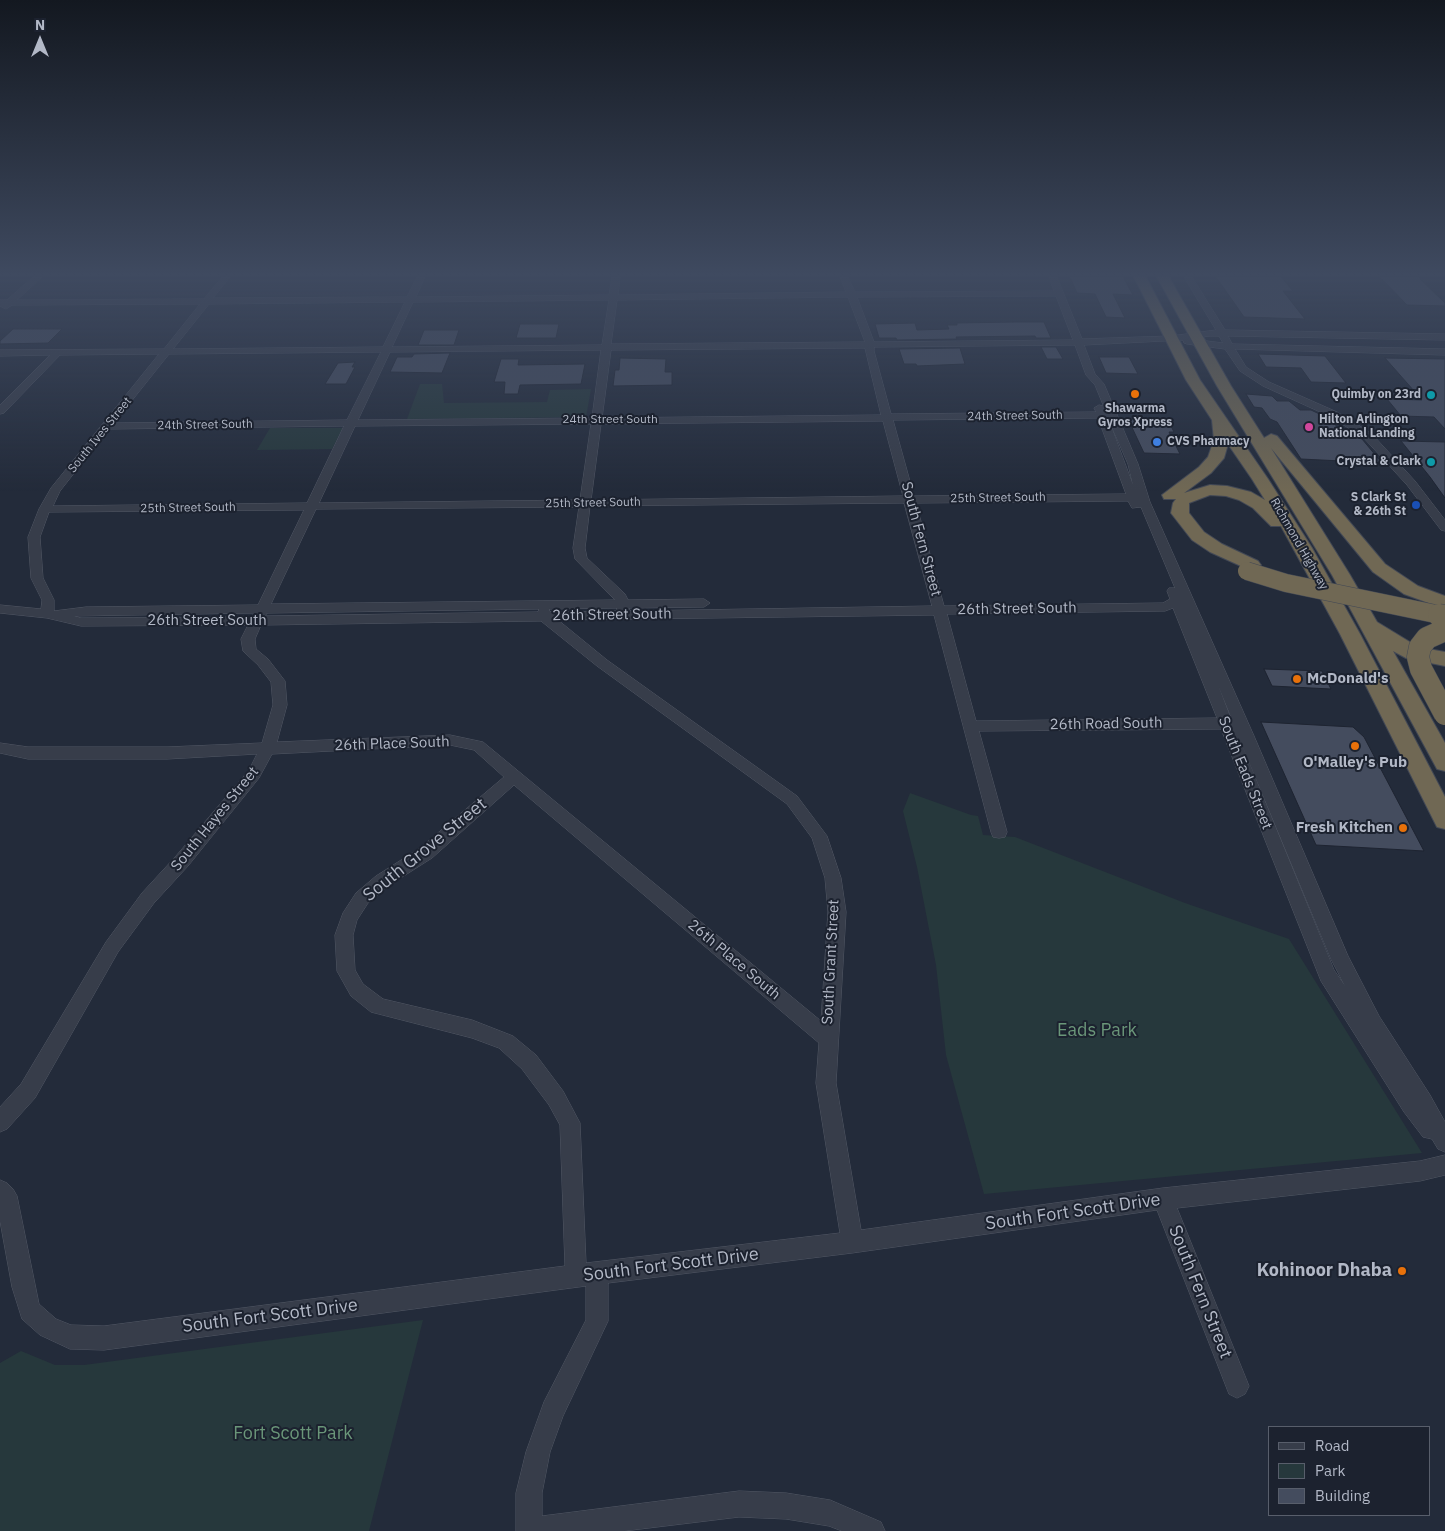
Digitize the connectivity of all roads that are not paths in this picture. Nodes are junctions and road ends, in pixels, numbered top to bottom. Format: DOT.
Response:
graph roads {
  1 [pos="169,348"];
  2 [pos="500,348"];
  3 [pos="606,348"];
  4 [pos="869,348"];
  5 [pos="1081,348"];
  6 [pos="1188,348"];
  7 [pos="1192,348"];
  8 [pos="1194,348"];
  9 [pos="1230,348"];
  10 [pos="1317,348"];
  11 [pos="387,350"];
  12 [pos="1374,350"];
  13 [pos="57,352"];
  14 [pos="166,352"];
  15 [pos="1445,352"];
  16 [pos="0,353"];
  17 [pos="1224,386"];
  18 [pos="0,411"];
  19 [pos="1107,416"];
  20 [pos="888,418"];
  21 [pos="596,420"];
  22 [pos="1220,420"];
  23 [pos="352,422"];
  24 [pos="108,426"];
  25 [pos="1262,448"];
  26 [pos="1137,497"];
  27 [pos="910,500"];
  28 [pos="584,503"];
  29 [pos="312,506"];
  30 [pos="44,509"];
  31 [pos="1445,528"];
  32 [pos="1303,548"];
  33 [pos="1250,568"];
  34 [pos="1182,601"];
  35 [pos="1445,603"];
  36 [pos="938,605"];
  37 [pos="1445,608"];
  38 [pos="0,609"];
  39 [pos="624,610"];
  40 [pos="543,611"];
  41 [pos="47,614"];
  42 [pos="260,615"];
  43 [pos="1445,616"];
  44 [pos="1370,625"];
  45 [pos="1445,630"];
  46 [pos="1445,659"];
  47 [pos="1445,714"];
  48 [pos="1233,724"];
  49 [pos="971,726"];
  50 [pos="0,748"];
  51 [pos="266,749"];
  52 [pos="1445,763"];
  53 [pos="515,776"];
  54 [pos="1445,820"];
  55 [pos="999,832"];
  56 [pos="1273,844"];
  57 [pos="1292,845"];
  58 [pos="828,1039"];
  59 [pos="0,1122"];
  60 [pos="1445,1142"];
  61 [pos="1445,1148"];
  62 [pos="1445,1165"];
  63 [pos="0,1190"];
  64 [pos="1163,1199"];
  65 [pos="852,1242"];
  66 [pos="587,1275"];
  67 [pos="1237,1386"];
  68 [pos="529,1530"];
  69 [pos="872,1531"];
  1 -- 14 [label="street, South Ives Street"];
  2 -- 11 [label="street"];
  3 -- 21 [label="street"];
  4 -- 20 [label="street, South Fern Street"];
  5 -- 19 [label="street, South Eads Street"];
  6 -- 22 [label="highway, Richmond Highway"];
  7 -- 25 [label="highway"];
  8 -- 17 [label="highway, Richmond Highway"];
  9 -- 31 [label="street"];
  10 -- 12 [label="street"];
  11 -- 14 [label="street"];
  11 -- 23 [label="street, South Hayes Street"];
  12 -- 15 [label="street"];
  13 -- 14 [label="street"];
  13 -- 16 [label="street"];
  13 -- 18 [label="street"];
  14 -- 24 [label="street, South Ives Street"];
  17 -- 25 [label="highway, Richmond Highway"];
  17 -- 35 [label="highway"];
  19 -- 20 [label="street, 24th Street South"];
  19 -- 26 [label="street, South Eads Street"];
  20 -- 21 [label="street, 24th Street South"];
  20 -- 27 [label="street, South Fern Street"];
  21 -- 23 [label="street, 24th Street South"];
  21 -- 28 [label="street"];
  22 -- 32 [label="highway, Richmond Highway"];
  22 -- 33 [label="highway"];
  23 -- 24 [label="street, 24th Street South"];
  23 -- 29 [label="street, South Hayes Street"];
  24 -- 30 [label="street, South Ives Street"];
  25 -- 44 [label="highway, Richmond Highway"];
  26 -- 27 [label="street, 25th Street South"];
  26 -- 34 [label="street, South Eads Street"];
  27 -- 28 [label="street, 25th Street South"];
  27 -- 36 [label="street, South Fern Street"];
  28 -- 29 [label="street, 25th Street South"];
  28 -- 39 [label="street"];
  29 -- 30 [label="street, 25th Street South"];
  29 -- 42 [label="street, South Hayes Street"];
  30 -- 41 [label="street, South Ives Street"];
  32 -- 33 [label="highway"];
  32 -- 54 [label="highway, Richmond Highway"];
  33 -- 37 [label="highway"];
  33 -- 43 [label="highway, bridge"];
  34 -- 36 [label="street, 26th Street South"];
  34 -- 48 [label="street, South Eads Street"];
  36 -- 39 [label="street, 26th Street South"];
  36 -- 49 [label="street, South Fern Street"];
  38 -- 41 [label="street, 26th Street South"];
  39 -- 40 [label="street, 26th Street South"];
  40 -- 42 [label="street, 26th Street South"];
  40 -- 58 [label="street, South Grant Street"];
  41 -- 42 [label="street, 26th Street South"];
  42 -- 51 [label="street, South Hayes Street"];
  44 -- 46 [label="highway"];
  44 -- 52 [label="highway, Richmond Highway"];
  45 -- 47 [label="highway, bridge"];
  48 -- 49 [label="street, 26th Road South"];
  48 -- 56 [label="street, South Eads Street"];
  48 -- 57 [label="street, South Eads Street"];
  49 -- 55 [label="street, South Fern Street"];
  50 -- 51 [label="street, 26th Place South"];
  51 -- 53 [label="street, 26th Place South"];
  51 -- 59 [label="street, South Hayes Street"];
  53 -- 58 [label="street, 26th Place South"];
  53 -- 66 [label="street, South Grove Street"];
  56 -- 57 [label="street"];
  56 -- 61 [label="street, South Eads Street"];
  57 -- 60 [label="street, South Eads Street"];
  58 -- 65 [label="street, South Grant Street"];
  62 -- 64 [label="street, South Fort Scott Drive"];
  63 -- 66 [label="street, South Fort Scott Drive"];
  64 -- 65 [label="street, South Fort Scott Drive"];
  64 -- 67 [label="street, South Fern Street"];
  65 -- 66 [label="street, South Fort Scott Drive"];
  66 -- 68 [label="street"];
  68 -- 69 [label="street"];
}
